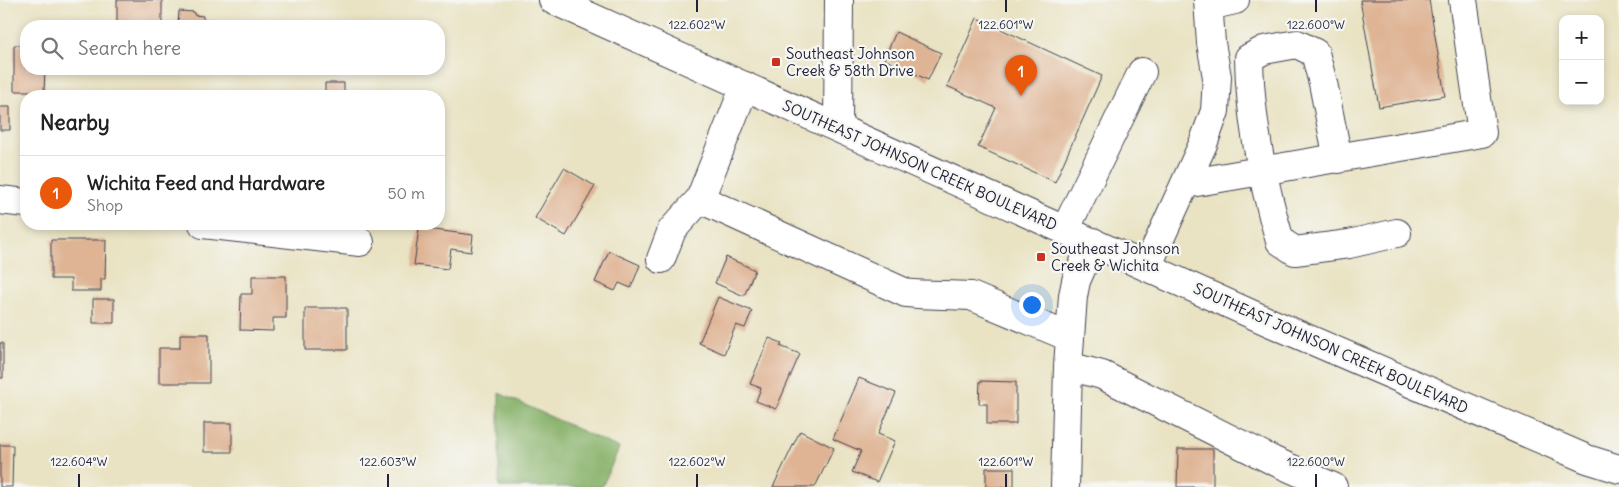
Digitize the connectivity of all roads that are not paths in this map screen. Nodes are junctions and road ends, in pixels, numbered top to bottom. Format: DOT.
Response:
graph roads {
  1 [pos="553,0"];
  2 [pos="1235,0"];
  3 [pos="1463,0"];
  4 [pos="842,3"];
  5 [pos="1208,3"];
  6 [pos="1142,72"];
  7 [pos="745,86"];
  8 [pos="838,127"];
  9 [pos="1338,159"];
  10 [pos="1261,171"];
  11 [pos="1185,184"];
  12 [pos="700,198"];
  13 [pos="0,200"];
  14 [pos="20,202"];
  15 [pos="255,230"];
  16 [pos="1065,230"];
  17 [pos="1397,233"];
  18 [pos="360,242"];
  19 [pos="1093,242"];
  20 [pos="661,259"];
  21 [pos="1147,267"];
  22 [pos="1070,337"];
  23 [pos="1068,366"];
  24 [pos="1619,469"];
  25 [pos="1065,487"];
  26 [pos="1333,487"];
  1 -- 7 [label="main road, SOUTHEAST JOHNSON CREEK BOULEVARD"];
  2 -- 5 [label="main road"];
  3 -- 9 [label="main road"];
  4 -- 8 [label="main road"];
  5 -- 11 [label="main road"];
  6 -- 16 [label="main road"];
  7 -- 8 [label="main road, SOUTHEAST JOHNSON CREEK BOULEVARD"];
  7 -- 12 [label="main road"];
  8 -- 16 [label="main road, SOUTHEAST JOHNSON CREEK BOULEVARD"];
  9 -- 10 [label="main road"];
  9 -- 10 [label="main road"];
  10 -- 11 [label="main road"];
  10 -- 17 [label="main road"];
  11 -- 21 [label="main road"];
  12 -- 20 [label="main road"];
  12 -- 22 [label="main road"];
  13 -- 14 [label="main road"];
  15 -- 18 [label="main road"];
  16 -- 19 [label="main road, SOUTHEAST JOHNSON CREEK BOULEVARD"];
  19 -- 21 [label="main road, SOUTHEAST JOHNSON CREEK BOULEVARD"];
  19 -- 22 [label="main road"];
  21 -- 24 [label="main road, SOUTHEAST JOHNSON CREEK BOULEVARD"];
  22 -- 23 [label="main road"];
  23 -- 25 [label="main road"];
  23 -- 26 [label="main road"];
}
